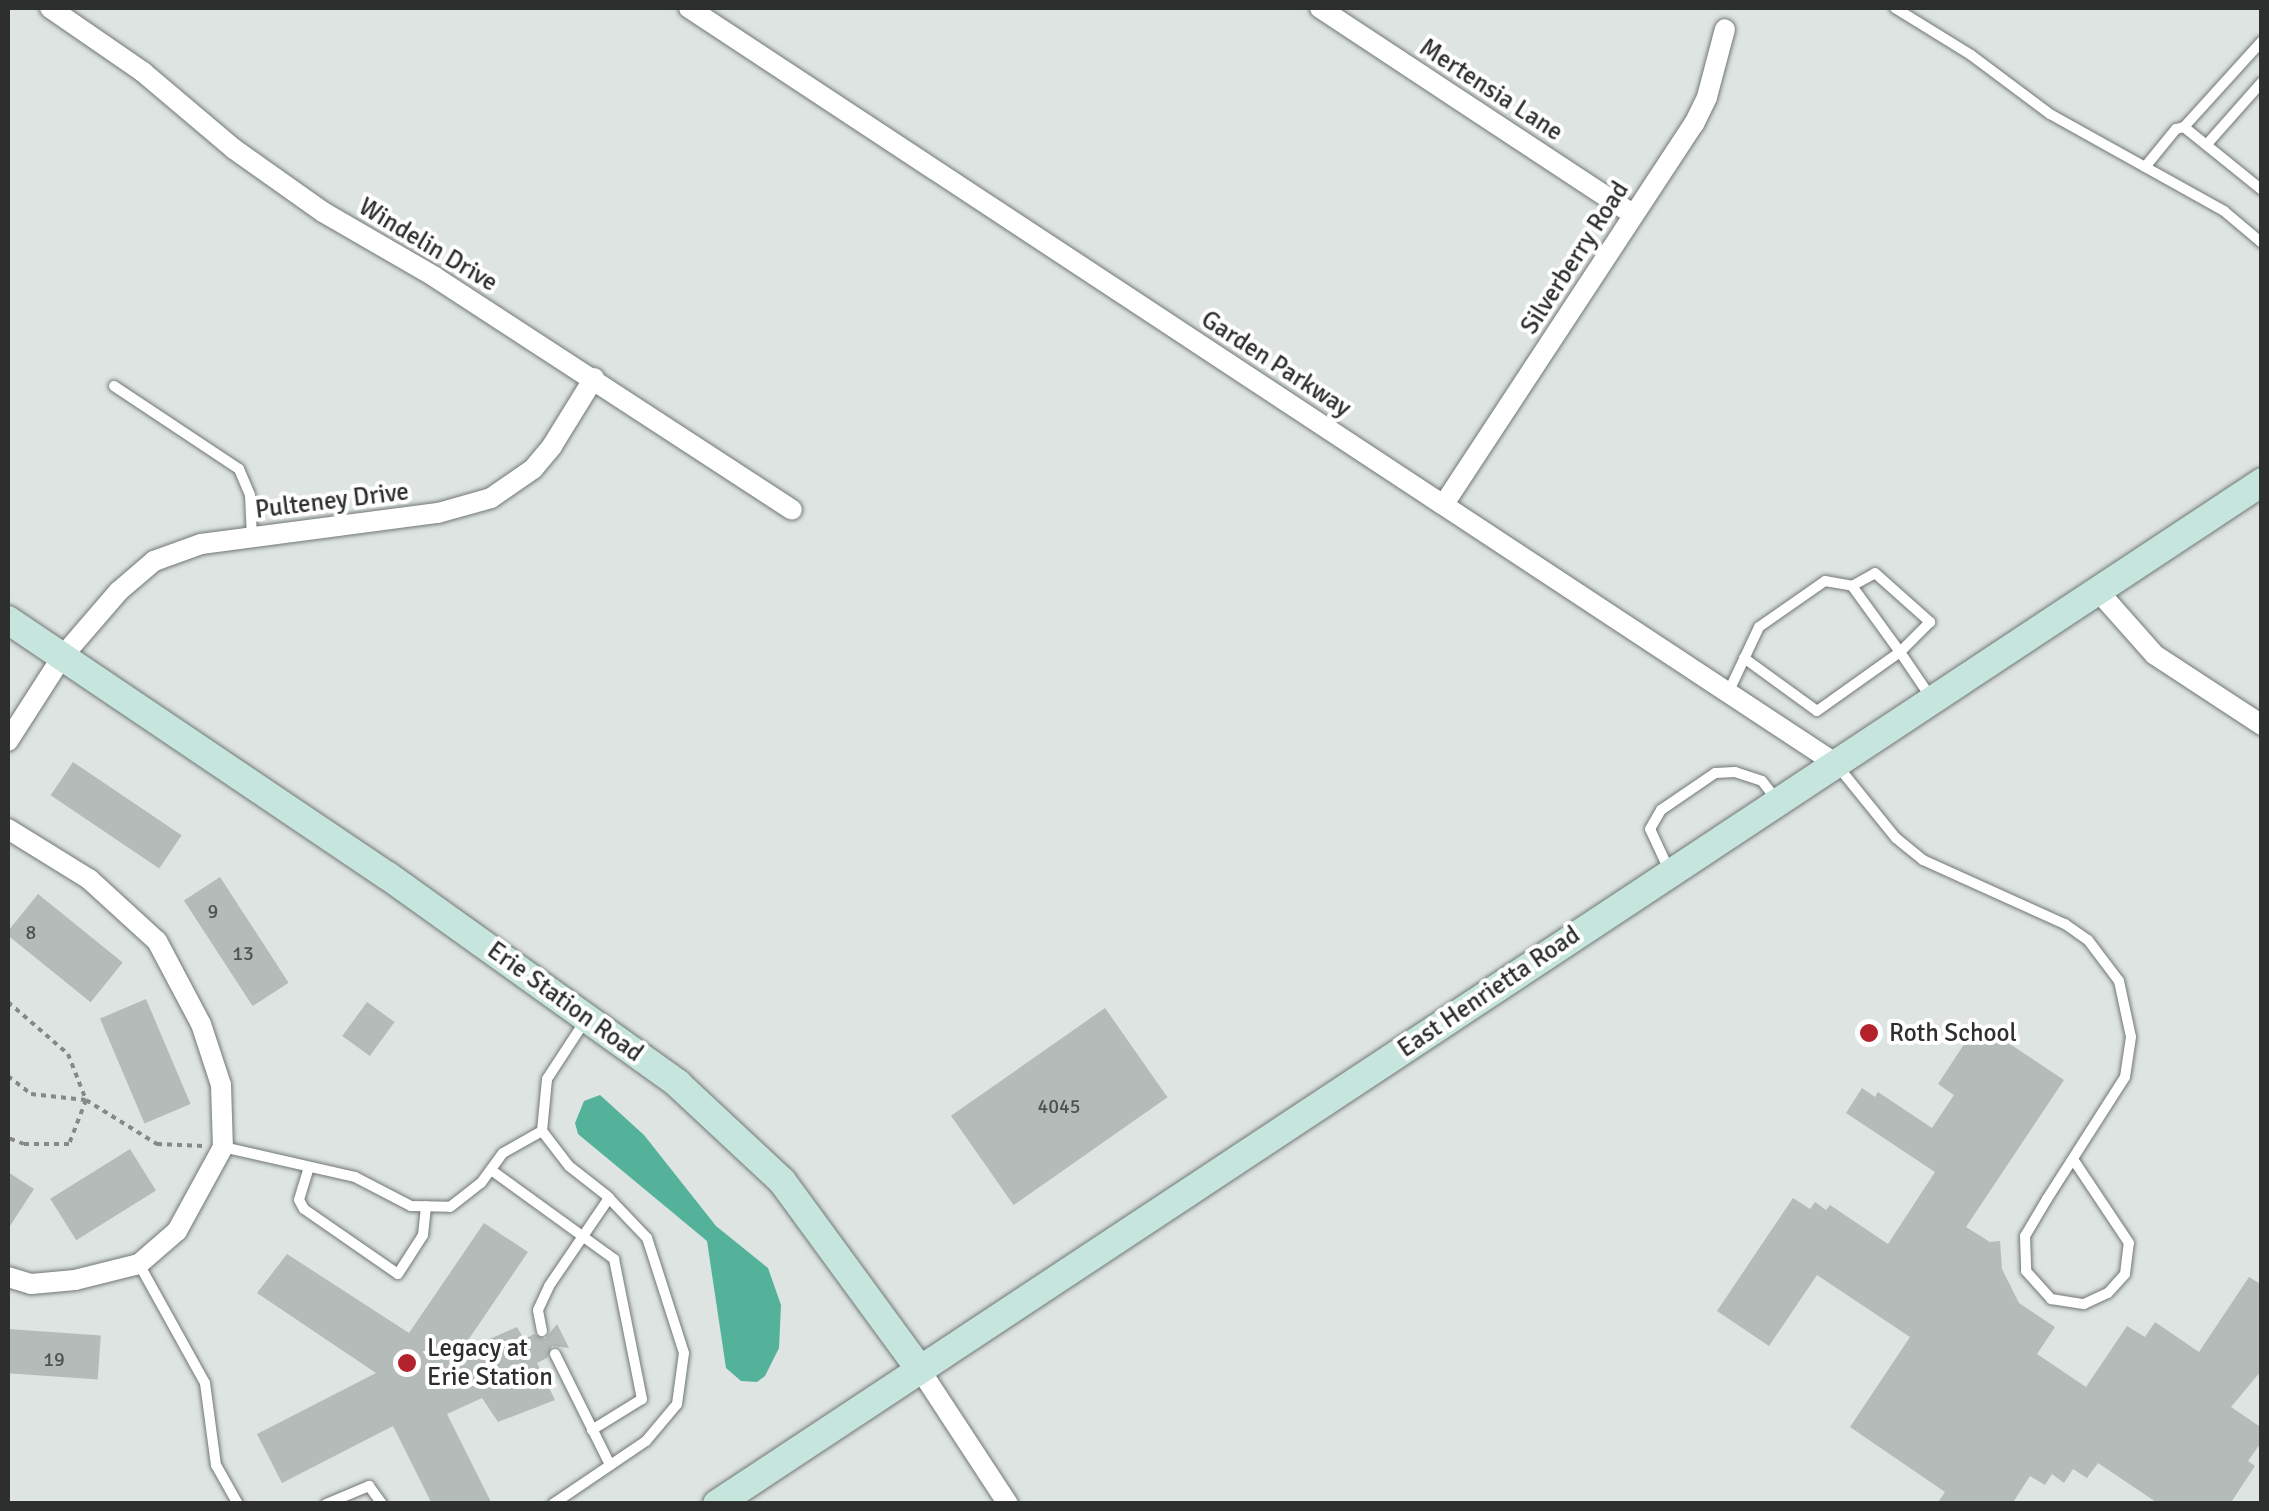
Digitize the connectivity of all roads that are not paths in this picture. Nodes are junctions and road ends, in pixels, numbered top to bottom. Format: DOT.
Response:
graph roads {
  1 [pos="50,8"];
  2 [pos="689,8"];
  3 [pos="1320,8"];
  4 [pos="1895,8"];
  5 [pos="1725,29"];
  6 [pos="2262,41"];
  7 [pos="2262,82"];
  8 [pos="2184,127"];
  9 [pos="2208,143"];
  10 [pos="2145,166"];
  11 [pos="2262,190"];
  12 [pos="1633,214"];
  13 [pos="2262,243"];
  14 [pos="594,378"];
  15 [pos="114,386"];
  16 [pos="2262,482"];
  17 [pos="1444,504"];
  18 [pos="792,510"];
  19 [pos="252,536"];
  20 [pos="1852,586"];
  21 [pos="2098,592"];
  22 [pos="8,620"];
  23 [pos="1900,652"];
  24 [pos="62,657"];
  25 [pos="1744,658"];
  26 [pos="1728,692"];
  27 [pos="1932,699"];
  28 [pos="2262,726"];
  29 [pos="8,741"];
  30 [pos="1836,763"];
  31 [pos="1777,801"];
  32 [pos="8,829"];
  33 [pos="1670,872"];
  34 [pos="589,1016"];
  35 [pos="542,1131"];
  36 [pos="223,1148"];
  37 [pos="2073,1159"];
  38 [pos="310,1166"];
  39 [pos="490,1170"];
  40 [pos="610,1198"];
  41 [pos="426,1206"];
  42 [pos="583,1234"];
  43 [pos="139,1264"];
  44 [pos="8,1276"];
  45 [pos="542,1331"];
  46 [pos="555,1354"];
  47 [pos="919,1368"];
  48 [pos="592,1430"];
  49 [pos="610,1466"];
  50 [pos="238,1504"];
  51 [pos="326,1504"];
  52 [pos="382,1504"];
  53 [pos="553,1504"];
  54 [pos="717,1504"];
  55 [pos="1008,1504"];
  1 -- 14 [label="street, Windelin Drive"];
  2 -- 17 [label="street, Garden Parkway"];
  3 -- 12 [label="street, Mertensia Lane"];
  4 -- 10 [label="lane"];
  5 -- 12 [label="street, Silverberry Road"];
  6 -- 8 [label="lane"];
  7 -- 9 [label="lane"];
  8 -- 9 [label="lane"];
  8 -- 10 [label="lane"];
  9 -- 11 [label="lane"];
  10 -- 13 [label="lane"];
  12 -- 17 [label="street, Silverberry Road"];
  14 -- 18 [label="street, Windelin Drive"];
  14 -- 19 [label="street, Pulteney Drive"];
  15 -- 19 [label="lane"];
  16 -- 21 [label="main road, East Henrietta Road"];
  17 -- 26 [label="street, Garden Parkway"];
  19 -- 24 [label="street, Pulteney Drive"];
  20 -- 23 [label="lane"];
  20 -- 23 [label="lane"];
  20 -- 25 [label="lane"];
  21 -- 27 [label="main road, East Henrietta Road"];
  21 -- 28 [label="street"];
  22 -- 24 [label="main road, Erie Station Road"];
  23 -- 25 [label="lane"];
  23 -- 27 [label="lane"];
  24 -- 29 [label="street, Pulteney Drive"];
  24 -- 34 [label="main road, Erie Station Road"];
  25 -- 26 [label="lane"];
  26 -- 30 [label="street, Garden Parkway"];
  27 -- 30 [label="main road, East Henrietta Road"];
  30 -- 31 [label="main road, East Henrietta Road"];
  30 -- 37 [label="lane"];
  31 -- 33 [label="main road, East Henrietta Road"];
  31 -- 33 [label="lane"];
  32 -- 36 [label="street"];
  33 -- 47 [label="main road, East Henrietta Road"];
  34 -- 35 [label="lane"];
  34 -- 47 [label="main road, Erie Station Road"];
  35 -- 39 [label="lane"];
  35 -- 40 [label="lane"];
  36 -- 38 [label="lane"];
  36 -- 43 [label="street"];
  37 -- 37 [label="lane"];
  38 -- 41 [label="lane"];
  38 -- 41 [label="lane"];
  39 -- 41 [label="lane"];
  39 -- 42 [label="lane"];
  40 -- 42 [label="lane"];
  40 -- 49 [label="lane"];
  42 -- 45 [label="lane"];
  42 -- 48 [label="lane"];
  43 -- 44 [label="street"];
  43 -- 50 [label="lane"];
  46 -- 48 [label="lane"];
  47 -- 54 [label="main road, East Henrietta Road"];
  47 -- 55 [label="street, Erie Station Road"];
  48 -- 49 [label="lane"];
  49 -- 53 [label="lane"];
  51 -- 52 [label="lane"];
}
